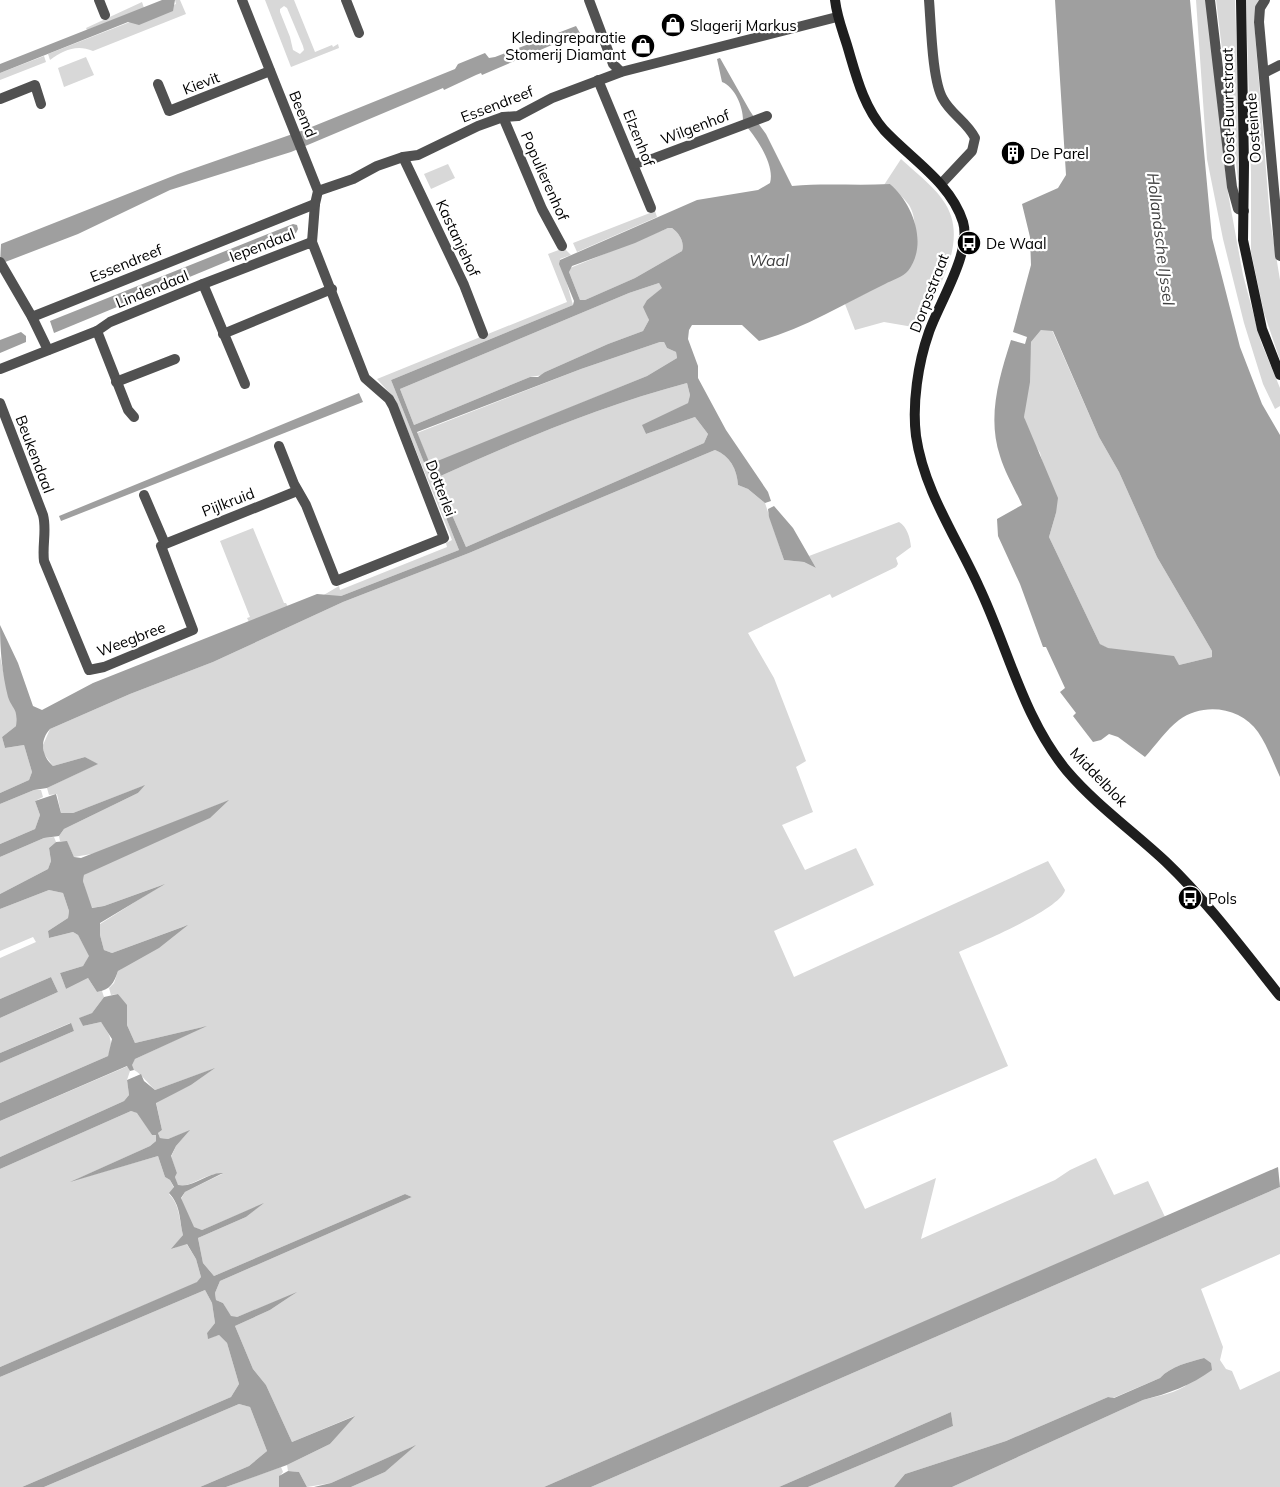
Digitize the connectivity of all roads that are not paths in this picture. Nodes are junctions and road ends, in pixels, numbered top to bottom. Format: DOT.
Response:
graph roads {
  1 [pos="99,0"];
  2 [pos="242,0"];
  3 [pos="346,0"];
  4 [pos="589,0"];
  5 [pos="835,0"];
  6 [pos="929,0"];
  7 [pos="1210,0"];
  8 [pos="1241,0"];
  9 [pos="1265,0"];
  10 [pos="105,15"];
  11 [pos="837,17"];
  12 [pos="359,33"];
  13 [pos="1280,65"];
  14 [pos="270,71"];
  15 [pos="621,72"];
  16 [pos="1264,73"];
  17 [pos="598,80"];
  18 [pos="158,84"];
  19 [pos="0,99"];
  20 [pos="41,104"];
  21 [pos="767,116"];
  22 [pos="503,117"];
  23 [pos="403,157"];
  24 [pos="634,164"];
  25 [pos="941,184"];
  26 [pos="318,191"];
  27 [pos="314,204"];
  28 [pos="1277,205"];
  29 [pos="651,208"];
  30 [pos="1244,211"];
  31 [pos="312,242"];
  32 [pos="562,246"];
  33 [pos="1280,256"];
  34 [pos="1,264"];
  35 [pos="203,284"];
  36 [pos="332,289"];
  37 [pos="32,317"];
  38 [pos="97,331"];
  39 [pos="223,334"];
  40 [pos="483,334"];
  41 [pos="48,350"];
  42 [pos="175,359"];
  43 [pos="0,369"];
  44 [pos="1280,375"];
  45 [pos="365,378"];
  46 [pos="116,382"];
  47 [pos="245,384"];
  48 [pos="0,403"];
  49 [pos="134,417"];
  50 [pos="279,446"];
  51 [pos="297,491"];
  52 [pos="144,495"];
  53 [pos="43,515"];
  54 [pos="955,540"];
  55 [pos="168,543"];
  56 [pos="1280,996"];
  1 -- 10 [label="street"];
  2 -- 14 [label="street, Beemd"];
  3 -- 12 [label="street"];
  4 -- 15 [label="street"];
  5 -- 11 [label="street, Dorpsstraat"];
  6 -- 25 [label="street"];
  7 -- 30 [label="street"];
  8 -- 30 [label="street, Oost Buurtstraat"];
  9 -- 16 [label="street, Oosteinde"];
  11 -- 15 [label="street, Essendreef"];
  11 -- 25 [label="street, Dorpsstraat"];
  13 -- 16 [label="street"];
  14 -- 18 [label="street, Kievit"];
  14 -- 26 [label="street, Beemd"];
  15 -- 17 [label="street, Essendreef"];
  16 -- 28 [label="street, Oosteinde"];
  17 -- 22 [label="street, Essendreef"];
  17 -- 24 [label="street, Elzenhof"];
  19 -- 20 [label="street"];
  21 -- 24 [label="street, Wilgenhof"];
  22 -- 23 [label="street, Essendreef"];
  22 -- 32 [label="street, Populierenhof"];
  23 -- 26 [label="street, Essendreef"];
  23 -- 40 [label="street, Kastanjehof"];
  24 -- 29 [label="street, Elzenhof"];
  25 -- 54 [label="street, Dorpsstraat"];
  26 -- 27 [label="street"];
  27 -- 31 [label="street"];
  27 -- 37 [label="street, Essendreef"];
  28 -- 33 [label="street, Oosteinde"];
  30 -- 44 [label="street, Oost Buurtstraat"];
  31 -- 35 [label="street, Iependaal"];
  31 -- 36 [label="street, Iependaal"];
  34 -- 37 [label="street"];
  35 -- 38 [label="street, Lindendaal"];
  35 -- 39 [label="street, Lindendaal"];
  36 -- 39 [label="street"];
  36 -- 45 [label="street, Iependaal"];
  37 -- 41 [label="street"];
  38 -- 41 [label="street"];
  38 -- 46 [label="street"];
  39 -- 47 [label="street, Lindendaal"];
  41 -- 43 [label="street"];
  42 -- 46 [label="street"];
  45 -- 51 [label="street, Dotterlei"];
  46 -- 49 [label="street"];
  48 -- 53 [label="street, Beukendaal"];
  50 -- 51 [label="street"];
  51 -- 55 [label="street, Pijlkruid"];
  52 -- 55 [label="street, Weegbree"];
  53 -- 55 [label="street, Weegbree"];
  54 -- 56 [label="street, Middelblok"];
}
